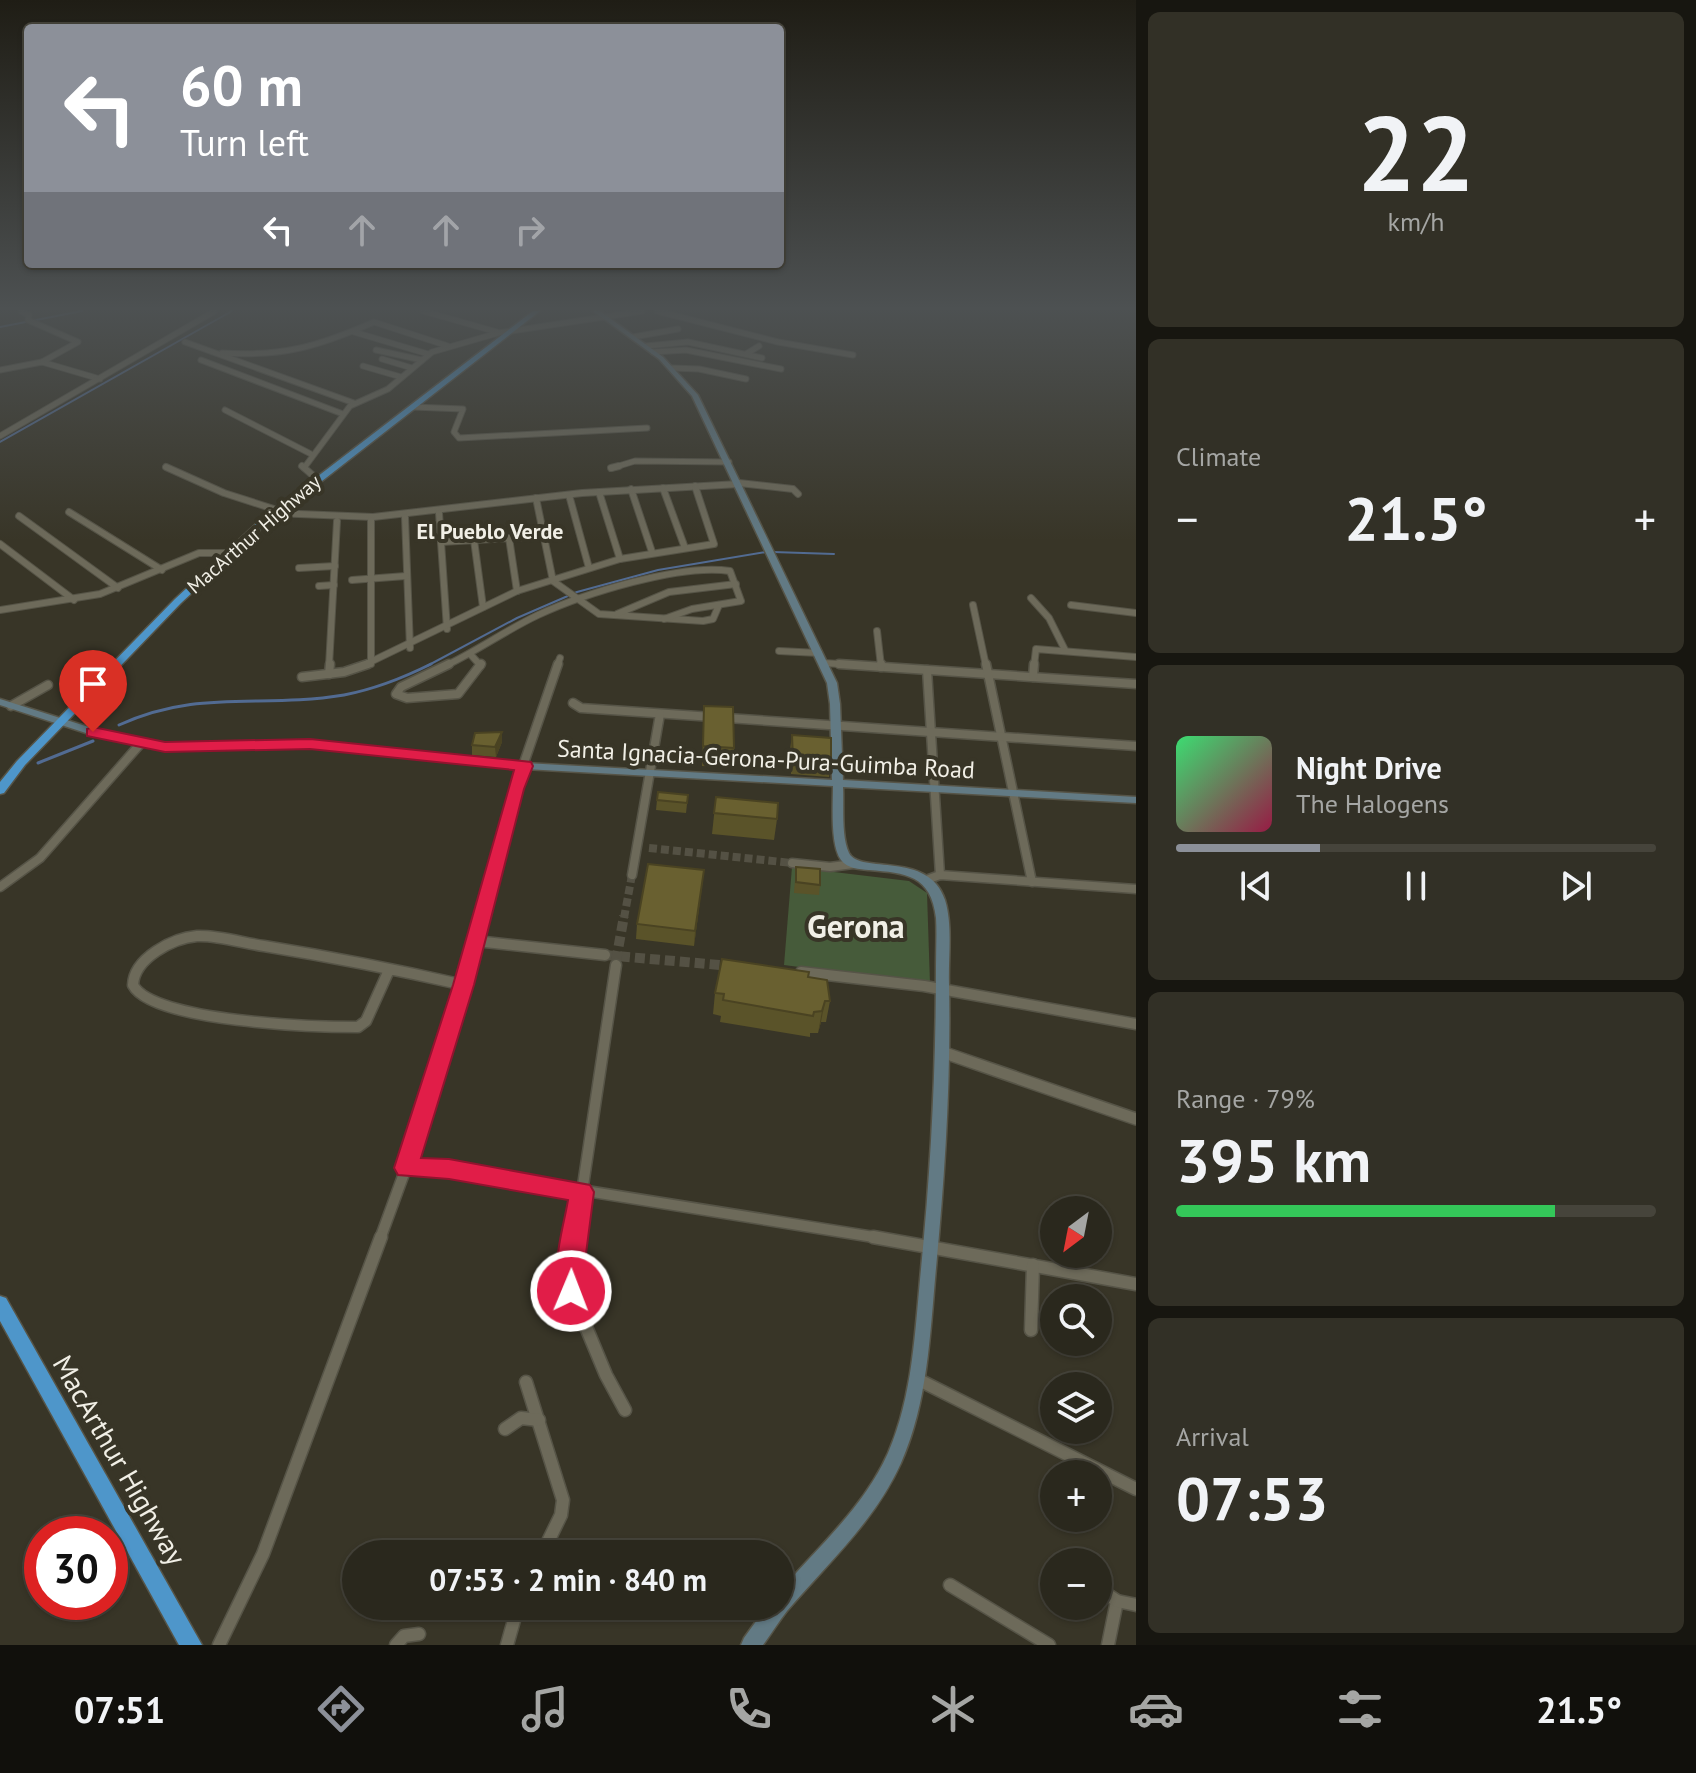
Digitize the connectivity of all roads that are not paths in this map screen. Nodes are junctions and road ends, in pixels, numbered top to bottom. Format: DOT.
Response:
graph roads {
  1 [pos="85,388"];
  2 [pos="274,388"];
  3 [pos="314,388"];
  4 [pos="389,388"];
  5 [pos="438,388"];
  6 [pos="688,388"];
  7 [pos="354,403"];
  8 [pos="413,407"];
  9 [pos="225,410"];
  10 [pos="343,414"];
  11 [pos="647,428"];
  12 [pos="0,436"];
  13 [pos="311,454"];
  14 [pos="729,462"];
  15 [pos="166,467"];
  16 [pos="611,468"];
  17 [pos="317,479"];
  18 [pos="739,484"];
  19 [pos="695,486"];
  20 [pos="663,488"];
  21 [pos="631,489"];
  22 [pos="599,492"];
  23 [pos="798,494"];
  24 [pos="569,495"];
  25 [pos="536,498"];
  26 [pos="69,512"];
  27 [pos="275,512"];
  28 [pos="439,513"];
  29 [pos="19,516"];
  30 [pos="405,517"];
  31 [pos="371,520"];
  32 [pos="337,521"];
  33 [pos="543,536"];
  34 [pos="509,538"];
  35 [pos="474,540"];
  36 [pos="441,542"];
  37 [pos="0,544"];
  38 [pos="685,548"];
  39 [pos="652,552"];
  40 [pos="229,553"];
  41 [pos="620,559"];
  42 [pos="335,566"];
  43 [pos="299,568"];
  44 [pos="589,568"];
  45 [pos="162,570"];
  46 [pos="406,576"];
  47 [pos="370,579"];
  48 [pos="352,580"];
  49 [pos="553,581"];
  50 [pos="736,584"];
  51 [pos="52,585"];
  52 [pos="334,585"];
  53 [pos="319,586"];
  54 [pos="118,588"];
  55 [pos="517,591"];
  56 [pos="1031,598"];
  57 [pos="0,600"];
  58 [pos="74,600"];
  59 [pos="578,600"];
  60 [pos="46,604"];
  61 [pos="719,605"];
  62 [pos="973,605"];
  63 [pos="1071,605"];
  64 [pos="483,607"];
  65 [pos="1,610"];
  66 [pos="1136,613"];
  67 [pos="613,615"];
  68 [pos="664,619"];
  69 [pos="447,629"];
  70 [pos="877,631"];
  71 [pos="410,648"];
  72 [pos="1065,650"];
  73 [pos="779,651"];
  74 [pos="471,655"];
  75 [pos="1136,657"];
  76 [pos="560,658"];
  77 [pos="821,658"];
  78 [pos="371,664"];
  79 [pos="881,667"];
  80 [pos="927,670"];
  81 [pos="329,674"];
  82 [pos="988,674"];
  83 [pos="302,677"];
  84 [pos="1033,677"];
  85 [pos="1136,684"];
  86 [pos="48,685"];
  87 [pos="573,703"];
  88 [pos="6,704"];
  89 [pos="660,714"];
  90 [pos="61,720"];
  91 [pos="836,728"];
  92 [pos="931,731"];
  93 [pos="999,736"];
  94 [pos="141,743"];
  95 [pos="1136,746"];
  96 [pos="525,766"];
  97 [pos="651,772"];
  98 [pos="840,783"];
  99 [pos="933,789"];
  100 [pos="0,790"];
  101 [pos="1013,792"];
  102 [pos="1136,800"];
  103 [pos="638,847"];
  104 [pos="649,848"];
  105 [pos="792,863"];
  106 [pos="853,864"];
  107 [pos="632,875"];
  108 [pos="933,878"];
  109 [pos="1032,882"];
  110 [pos="0,887"];
  111 [pos="1136,889"];
  112 [pos="476,941"];
  113 [pos="605,955"];
  114 [pos="616,965"];
  115 [pos="389,970"];
  116 [pos="789,971"];
  117 [pos="464,985"];
  118 [pos="943,992"];
  119 [pos="1136,1024"];
  120 [pos="942,1052"];
  121 [pos="1136,1119"];
  122 [pos="406,1168"];
  123 [pos="582,1192"];
  124 [pos="931,1246"];
  125 [pos="1033,1265"];
  126 [pos="1136,1284"];
  127 [pos="0,1304"];
  128 [pos="1031,1330"];
  129 [pos="917,1379"];
  130 [pos="526,1382"];
  131 [pos="625,1410"];
  132 [pos="539,1420"];
  133 [pos="505,1429"];
  134 [pos="1136,1489"];
  135 [pos="549,1540"];
  136 [pos="950,1585"];
  137 [pos="794,1589"];
  138 [pos="1112,1595"];
  139 [pos="1117,1601"];
  140 [pos="1136,1605"];
  141 [pos="514,1620"];
  142 [pos="770,1620"];
  143 [pos="419,1634"];
  144 [pos="755,1643"];
  145 [pos="191,1645"];
  146 [pos="219,1645"];
  147 [pos="396,1645"];
  148 [pos="507,1645"];
  149 [pos="1049,1645"];
  150 [pos="1108,1645"];
  1 -- 12 [label="street"];
  2 -- 10 [label="street"];
  3 -- 7 [label="street"];
  4 -- 7 [label="street"];
  5 -- 8 [label="highway, MacArthur Highway"];
  6 -- 14 [label="main road"];
  7 -- 10 [label="street"];
  8 -- 11 [label="street"];
  8 -- 17 [label="highway, MacArthur Highway"];
  9 -- 13 [label="street"];
  10 -- 13 [label="street"];
  13 -- 17 [label="street"];
  14 -- 16 [label="street"];
  14 -- 18 [label="main road"];
  15 -- 27 [label="street"];
  17 -- 27 [label="highway, MacArthur Highway"];
  18 -- 19 [label="street"];
  18 -- 23 [label="street"];
  18 -- 77 [label="main road"];
  19 -- 20 [label="street"];
  19 -- 38 [label="street"];
  20 -- 21 [label="street"];
  20 -- 38 [label="street"];
  21 -- 22 [label="street"];
  21 -- 39 [label="street"];
  22 -- 24 [label="street"];
  22 -- 41 [label="street"];
  24 -- 25 [label="street"];
  24 -- 44 [label="street"];
  25 -- 28 [label="street"];
  25 -- 33 [label="street"];
  26 -- 45 [label="street"];
  27 -- 32 [label="street"];
  27 -- 40 [label="highway, MacArthur Highway"];
  28 -- 30 [label="street"];
  28 -- 36 [label="street"];
  29 -- 54 [label="street"];
  30 -- 31 [label="street"];
  30 -- 46 [label="street"];
  31 -- 32 [label="street"];
  31 -- 47 [label="street"];
  32 -- 42 [label="street"];
  33 -- 34 [label="street"];
  33 -- 49 [label="street"];
  34 -- 35 [label="street"];
  34 -- 55 [label="street"];
  35 -- 36 [label="street"];
  35 -- 64 [label="street"];
  36 -- 69 [label="street"];
  37 -- 51 [label="street"];
  38 -- 39 [label="street"];
  39 -- 41 [label="street"];
  40 -- 45 [label="street"];
  40 -- 90 [label="highway, MacArthur Highway"];
  41 -- 44 [label="street"];
  42 -- 43 [label="street"];
  42 -- 52 [label="street"];
  44 -- 49 [label="street"];
  45 -- 54 [label="street"];
  46 -- 47 [label="street"];
  46 -- 71 [label="street"];
  47 -- 48 [label="street"];
  47 -- 78 [label="street"];
  49 -- 55 [label="street"];
  49 -- 59 [label="street"];
  50 -- 59 [label="street"];
  50 -- 61 [label="street"];
  50 -- 67 [label="street"];
  51 -- 58 [label="street"];
  51 -- 60 [label="street"];
  52 -- 53 [label="street"];
  52 -- 81 [label="street"];
  54 -- 58 [label="street"];
  55 -- 64 [label="street"];
  56 -- 72 [label="street"];
  57 -- 65 [label="street"];
  58 -- 60 [label="street"];
  59 -- 67 [label="street"];
  59 -- 74 [label="street"];
  60 -- 65 [label="street"];
  61 -- 68 [label="street"];
  61 -- 68 [label="street"];
  62 -- 82 [label="street"];
  63 -- 66 [label="street"];
  64 -- 69 [label="street"];
  67 -- 68 [label="street"];
  69 -- 71 [label="street"];
  70 -- 79 [label="street"];
  71 -- 78 [label="street"];
  72 -- 75 [label="street"];
  72 -- 84 [label="street"];
  73 -- 77 [label="street"];
  74 -- 74 [label="street"];
  76 -- 96 [label="street"];
  77 -- 79 [label="street"];
  77 -- 91 [label="main road"];
  78 -- 81 [label="street"];
  79 -- 80 [label="street"];
  80 -- 82 [label="street"];
  80 -- 92 [label="street"];
  81 -- 83 [label="street"];
  82 -- 84 [label="street"];
  82 -- 93 [label="street"];
  84 -- 85 [label="street"];
  86 -- 88 [label="street"];
  87 -- 89 [label="street"];
  88 -- 90 [label="main road, Santa Ignacia-Gerona-Pura-Guimba Road"];
  89 -- 91 [label="street"];
  89 -- 97 [label="street"];
  90 -- 94 [label="main road, Santa Ignacia-Gerona-Pura-Guimba Road"];
  90 -- 100 [label="highway, MacArthur Highway"];
  91 -- 92 [label="street"];
  91 -- 98 [label="main road"];
  92 -- 93 [label="street"];
  92 -- 99 [label="street"];
  93 -- 95 [label="street"];
  93 -- 101 [label="street"];
  94 -- 96 [label="main road, Santa Ignacia-Gerona-Pura-Guimba Road"];
  94 -- 110 [label="street"];
  96 -- 97 [label="main road, Santa Ignacia-Gerona-Pura-Guimba Road"];
  96 -- 112 [label="street"];
  97 -- 98 [label="main road, Santa Ignacia-Gerona-Pura-Guimba Road"];
  97 -- 103 [label="street"];
  98 -- 99 [label="main road, Santa Ignacia-Gerona-Pura-Guimba Road"];
  98 -- 106 [label="main road"];
  99 -- 101 [label="main road, Santa Ignacia-Gerona-Pura-Guimba Road"];
  99 -- 108 [label="street"];
  101 -- 102 [label="main road, Santa Ignacia-Gerona-Pura-Guimba Road"];
  101 -- 109 [label="street"];
  103 -- 104 [label="street"];
  103 -- 107 [label="street"];
  105 -- 106 [label="street"];
  106 -- 108 [label="main road"];
  108 -- 109 [label="street"];
  108 -- 118 [label="main road"];
  109 -- 111 [label="street"];
  112 -- 113 [label="street"];
  112 -- 117 [label="street"];
  114 -- 123 [label="street"];
  115 -- 115 [label="street"];
  115 -- 117 [label="street"];
  116 -- 118 [label="street"];
  117 -- 122 [label="street"];
  118 -- 119 [label="street"];
  118 -- 120 [label="main road"];
  120 -- 121 [label="street"];
  120 -- 124 [label="main road"];
  122 -- 123 [label="street"];
  122 -- 146 [label="street"];
  123 -- 124 [label="street"];
  123 -- 131 [label="street"];
  124 -- 125 [label="street"];
  124 -- 129 [label="main road"];
  125 -- 126 [label="street"];
  125 -- 128 [label="street"];
  127 -- 145 [label="highway, MacArthur Highway"];
  129 -- 134 [label="street"];
  129 -- 137 [label="main road"];
  130 -- 132 [label="street"];
  132 -- 133 [label="street"];
  132 -- 135 [label="street"];
  136 -- 149 [label="street"];
  138 -- 139 [label="street"];
  139 -- 140 [label="street"];
  139 -- 150 [label="street"];
  141 -- 148 [label="street"];
  142 -- 144 [label="main road"];
  143 -- 147 [label="street"];
}
